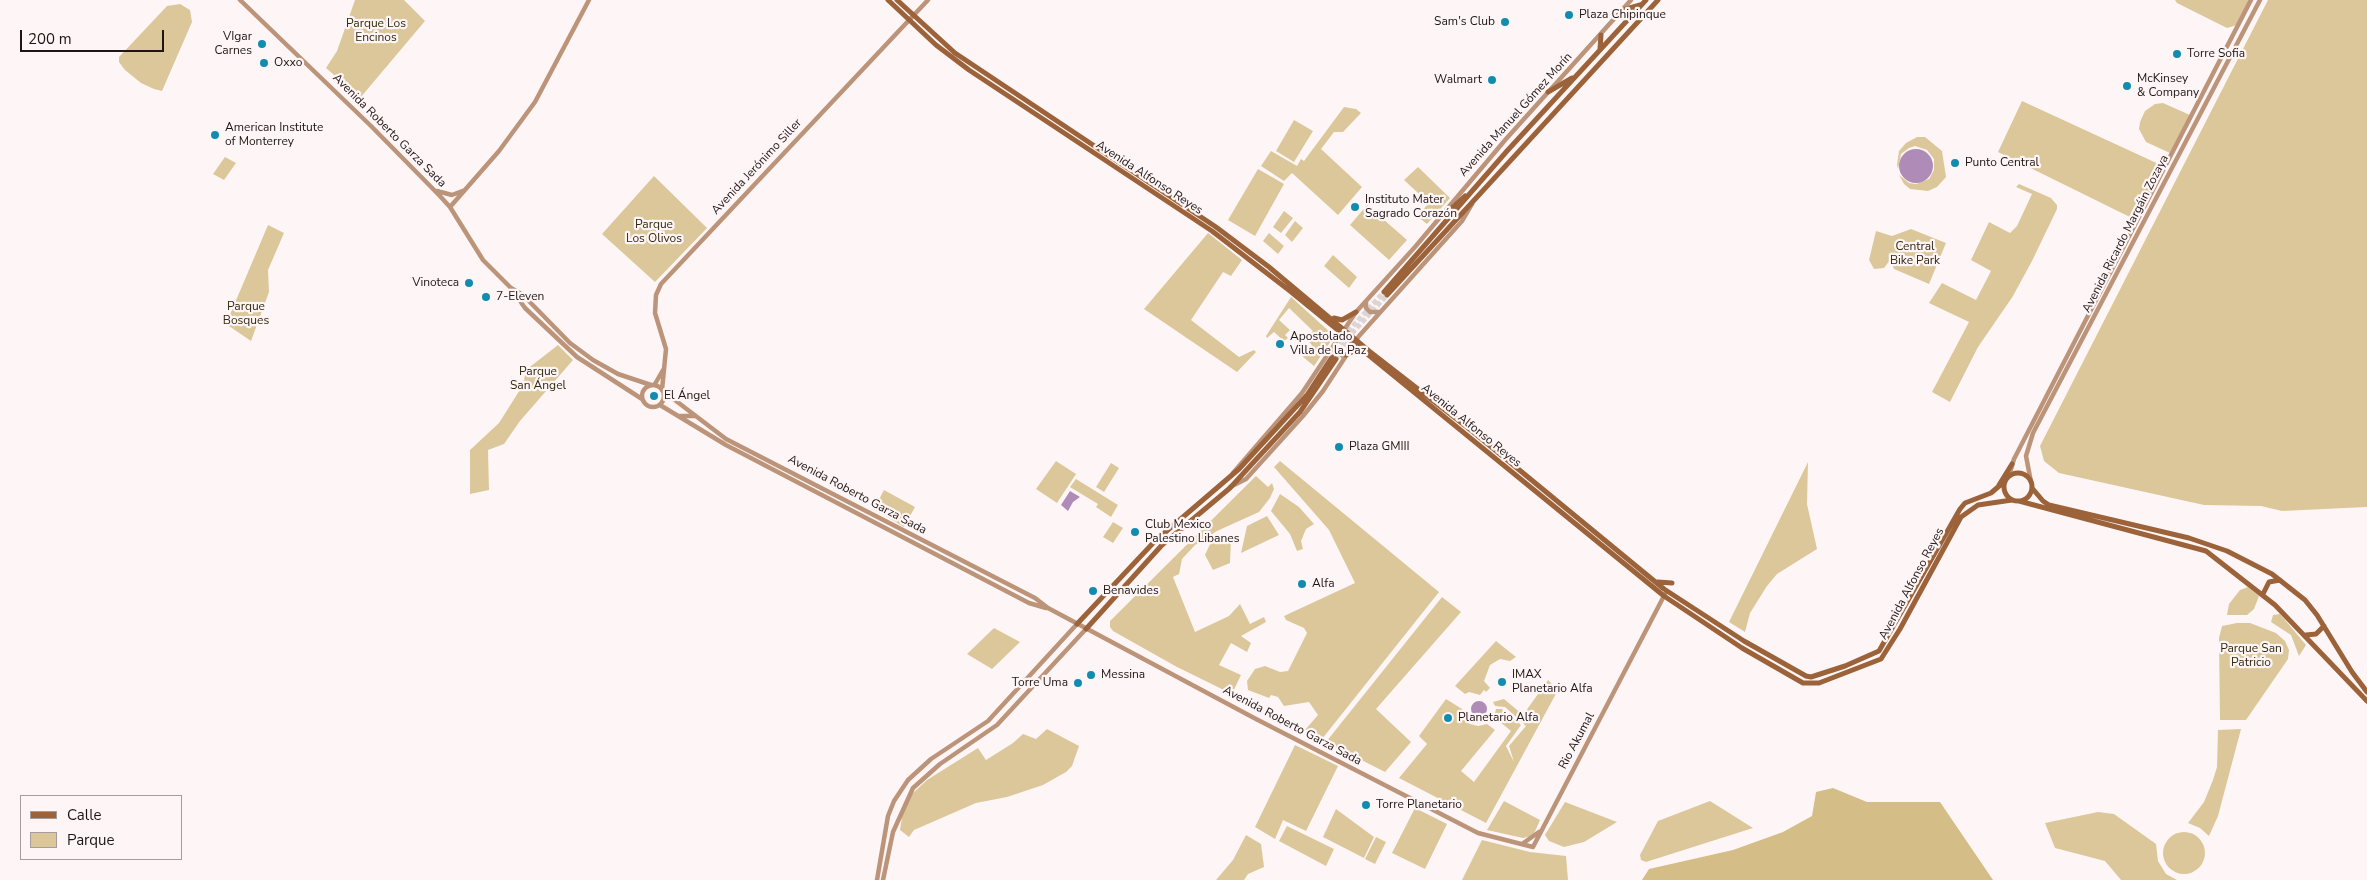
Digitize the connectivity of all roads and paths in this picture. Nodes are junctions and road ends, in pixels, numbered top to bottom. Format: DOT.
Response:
graph roads {
  1 [pos="240,0"];
  2 [pos="589,0"];
  3 [pos="888,0"];
  4 [pos="897,0"];
  5 [pos="928,0"];
  6 [pos="1631,0"];
  7 [pos="1658,0"];
  8 [pos="2252,0"];
  9 [pos="2260,0"];
  10 [pos="1645,2"];
  11 [pos="1623,10"];
  12 [pos="911,19"];
  13 [pos="1601,35"];
  14 [pos="1600,49"];
  15 [pos="1575,78"];
  16 [pos="1548,92"];
  17 [pos="468,188"];
  18 [pos="435,190"];
  19 [pos="1474,190"];
  20 [pos="1473,203"];
  21 [pos="450,207"];
  22 [pos="1446,211"];
  23 [pos="511,288"];
  24 [pos="1366,300"];
  25 [pos="1381,311"];
  26 [pos="1356,312"];
  27 [pos="1331,318"];
  28 [pos="1342,331"];
  29 [pos="1355,342"];
  30 [pos="1359,348"];
  31 [pos="1330,349"];
  32 [pos="1345,357"];
  33 [pos="664,369"];
  34 [pos="653,385"];
  35 [pos="663,390"];
  36 [pos="642,399"];
  37 [pos="660,404"];
  38 [pos="677,416"];
  39 [pos="696,416"];
  40 [pos="711,437"];
  41 [pos="738,445"];
  42 [pos="759,462"];
  43 [pos="2012,464"];
  44 [pos="1230,479"];
  45 [pos="2007,479"];
  46 [pos="2031,482"];
  47 [pos="1230,488"];
  48 [pos="1997,488"];
  49 [pos="2032,488"];
  50 [pos="2012,500"];
  51 [pos="2019,501"];
  52 [pos="2281,580"];
  53 [pos="1655,581"];
  54 [pos="1672,583"];
  55 [pos="1666,594"];
  56 [pos="2263,594"];
  57 [pos="1048,608"];
  58 [pos="1076,624"];
  59 [pos="1721,626"];
  60 [pos="2324,626"];
  61 [pos="1086,629"];
  62 [pos="1717,631"];
  63 [pos="2305,635"];
  64 [pos="1744,641"];
  65 [pos="1737,644"];
  66 [pos="2367,692"];
  67 [pos="2367,701"];
  68 [pos="888,816"];
  69 [pos="898,819"];
  70 [pos="1540,831"];
  71 [pos="1522,844"];
  72 [pos="1533,847"];
  73 [pos="877,880"];
  74 [pos="883,880"];
  1 -- 18 [label="street, Avenida Roberto Garza Sada"];
  2 -- 17 [label="street"];
  3 -- 12 [label="main road, Avenida Alfonso Reyes"];
  4 -- 12 [label="main road, Avenida Alfonso Reyes"];
  5 -- 12 [label="street, Avenida Jerónimo Siller"];
  6 -- 11 [label="street, Avenida Manuel Gómez Morín"];
  7 -- 20 [label="main road, Avenida Manuel Gómez Morín"];
  8 -- 43 [label="street, Avenida Ricardo Margáin Zozaya"];
  9 -- 46 [label="street, Avenida Ricardo Margáin Zozaya"];
  10 -- 11 [label="main road"];
  10 -- 14 [label="main road, Avenida Manuel Gómez Morín"];
  11 -- 13 [label="street, Avenida Manuel Gómez Morín"];
  12 -- 27 [label="main road, Avenida Alfonso Reyes"];
  12 -- 28 [label="main road, Avenida Alfonso Reyes"];
  12 -- 33 [label="street, Avenida Jerónimo Siller"];
  13 -- 14 [label="main road"];
  13 -- 16 [label="street, Avenida Manuel Gómez Morín"];
  14 -- 15 [label="main road, Avenida Manuel Gómez Morín"];
  15 -- 16 [label="main road"];
  15 -- 19 [label="main road, Avenida Manuel Gómez Morín"];
  16 -- 22 [label="street, Avenida Manuel Gómez Morín"];
  17 -- 18 [label="street"];
  17 -- 21 [label="street"];
  18 -- 21 [label="street, Avenida Roberto Garza Sada"];
  19 -- 20 [label="main road, Avenida Manuel Gómez Morín"];
  19 -- 22 [label="main road"];
  20 -- 25 [label="street, Avenida Manuel Gómez Morín"];
  21 -- 23 [label="street, Avenida Roberto Garza Sada"];
  22 -- 24 [label="street, Avenida Manuel Gómez Morín"];
  23 -- 34 [label="street, Avenida Roberto Garza Sada"];
  23 -- 36 [label="street, Avenida Roberto Garza Sada"];
  24 -- 25 [label="street"];
  24 -- 26 [label="street, Avenida Manuel Gómez Morín"];
  25 -- 29 [label="street, Avenida Manuel Gómez Morín"];
  26 -- 27 [label="main road"];
  26 -- 28 [label="street, Avenida Manuel Gómez Morín"];
  27 -- 28 [label="main road, Avenida Alfonso Reyes"];
  28 -- 29 [label="main road, Avenida Alfonso Reyes"];
  28 -- 31 [label="street, Avenida Manuel Gómez Morín"];
  29 -- 30 [label="main road, Avenida Alfonso Reyes"];
  29 -- 32 [label="street, Avenida Manuel Gómez Morín"];
  29 -- 53 [label="main road, Avenida Alfonso Reyes"];
  30 -- 32 [label="main road"];
  30 -- 55 [label="main road, Avenida Alfonso Reyes"];
  31 -- 32 [label="street"];
  31 -- 44 [label="street, Avenida Manuel Gómez Morín"];
  32 -- 47 [label="street, Avenida Manuel Gómez Morín"];
  33 -- 34 [label="street"];
  33 -- 35 [label="street, Avenida Jerónimo Siller"];
  34 -- 35 [label="street"];
  34 -- 36 [label="street"];
  35 -- 37 [label="street"];
  35 -- 39 [label="street, Avenida Roberto Garza Sada"];
  36 -- 37 [label="street"];
  37 -- 38 [label="street, Avenida Roberto Garza Sada"];
  38 -- 39 [label="street"];
  38 -- 40 [label="street, Avenida Roberto Garza Sada"];
  39 -- 41 [label="street, Avenida Roberto Garza Sada"];
  40 -- 41 [label="street"];
  40 -- 42 [label="street, Avenida Roberto Garza Sada"];
  41 -- 42 [label="street"];
  41 -- 57 [label="street, Avenida Roberto Garza Sada"];
  42 -- 57 [label="street, Avenida Roberto Garza Sada"];
  43 -- 45 [label="street, Avenida Ricardo Margáin Zozaya"];
  43 -- 48 [label="main road"];
  44 -- 47 [label="main road, Avenida Manuel Gómez Morín"];
  44 -- 58 [label="main road, Avenida Manuel Gómez Morín"];
  45 -- 46 [label="main road"];
  45 -- 48 [label="main road, Avenida Alfonso Reyes"];
  45 -- 50 [label="main road"];
  46 -- 49 [label="main road"];
  47 -- 61 [label="main road, Avenida Manuel Gómez Morín"];
  48 -- 64 [label="main road, Avenida Alfonso Reyes"];
  49 -- 51 [label="main road"];
  49 -- 52 [label="main road"];
  50 -- 51 [label="main road"];
  50 -- 65 [label="main road, Avenida Alfonso Reyes"];
  51 -- 56 [label="main road"];
  52 -- 56 [label="main road"];
  52 -- 60 [label="main road"];
  53 -- 54 [label="main road"];
  53 -- 55 [label="main road, Avenida Alfonso Reyes"];
  55 -- 59 [label="main road, Avenida Alfonso Reyes"];
  55 -- 62 [label="main road, Avenida Alfonso Reyes"];
  55 -- 70 [label="street, Rio Akumal"];
  56 -- 63 [label="main road"];
  57 -- 58 [label="street, Avenida Roberto Garza Sada"];
  58 -- 61 [label="street, Avenida Roberto Garza Sada"];
  58 -- 68 [label="street"];
  59 -- 62 [label="main road"];
  59 -- 64 [label="main road, Avenida Alfonso Reyes"];
  60 -- 63 [label="main road"];
  60 -- 66 [label="main road"];
  61 -- 69 [label="street"];
  61 -- 71 [label="street, Avenida Roberto Garza Sada"];
  62 -- 65 [label="main road, Avenida Alfonso Reyes"];
  63 -- 67 [label="main road"];
  64 -- 65 [label="main road"];
  68 -- 69 [label="street"];
  68 -- 73 [label="street"];
  69 -- 74 [label="street"];
  70 -- 71 [label="street"];
  70 -- 72 [label="street, Rio Akumal"];
  71 -- 72 [label="street, Avenida Roberto Garza Sada"];
}
